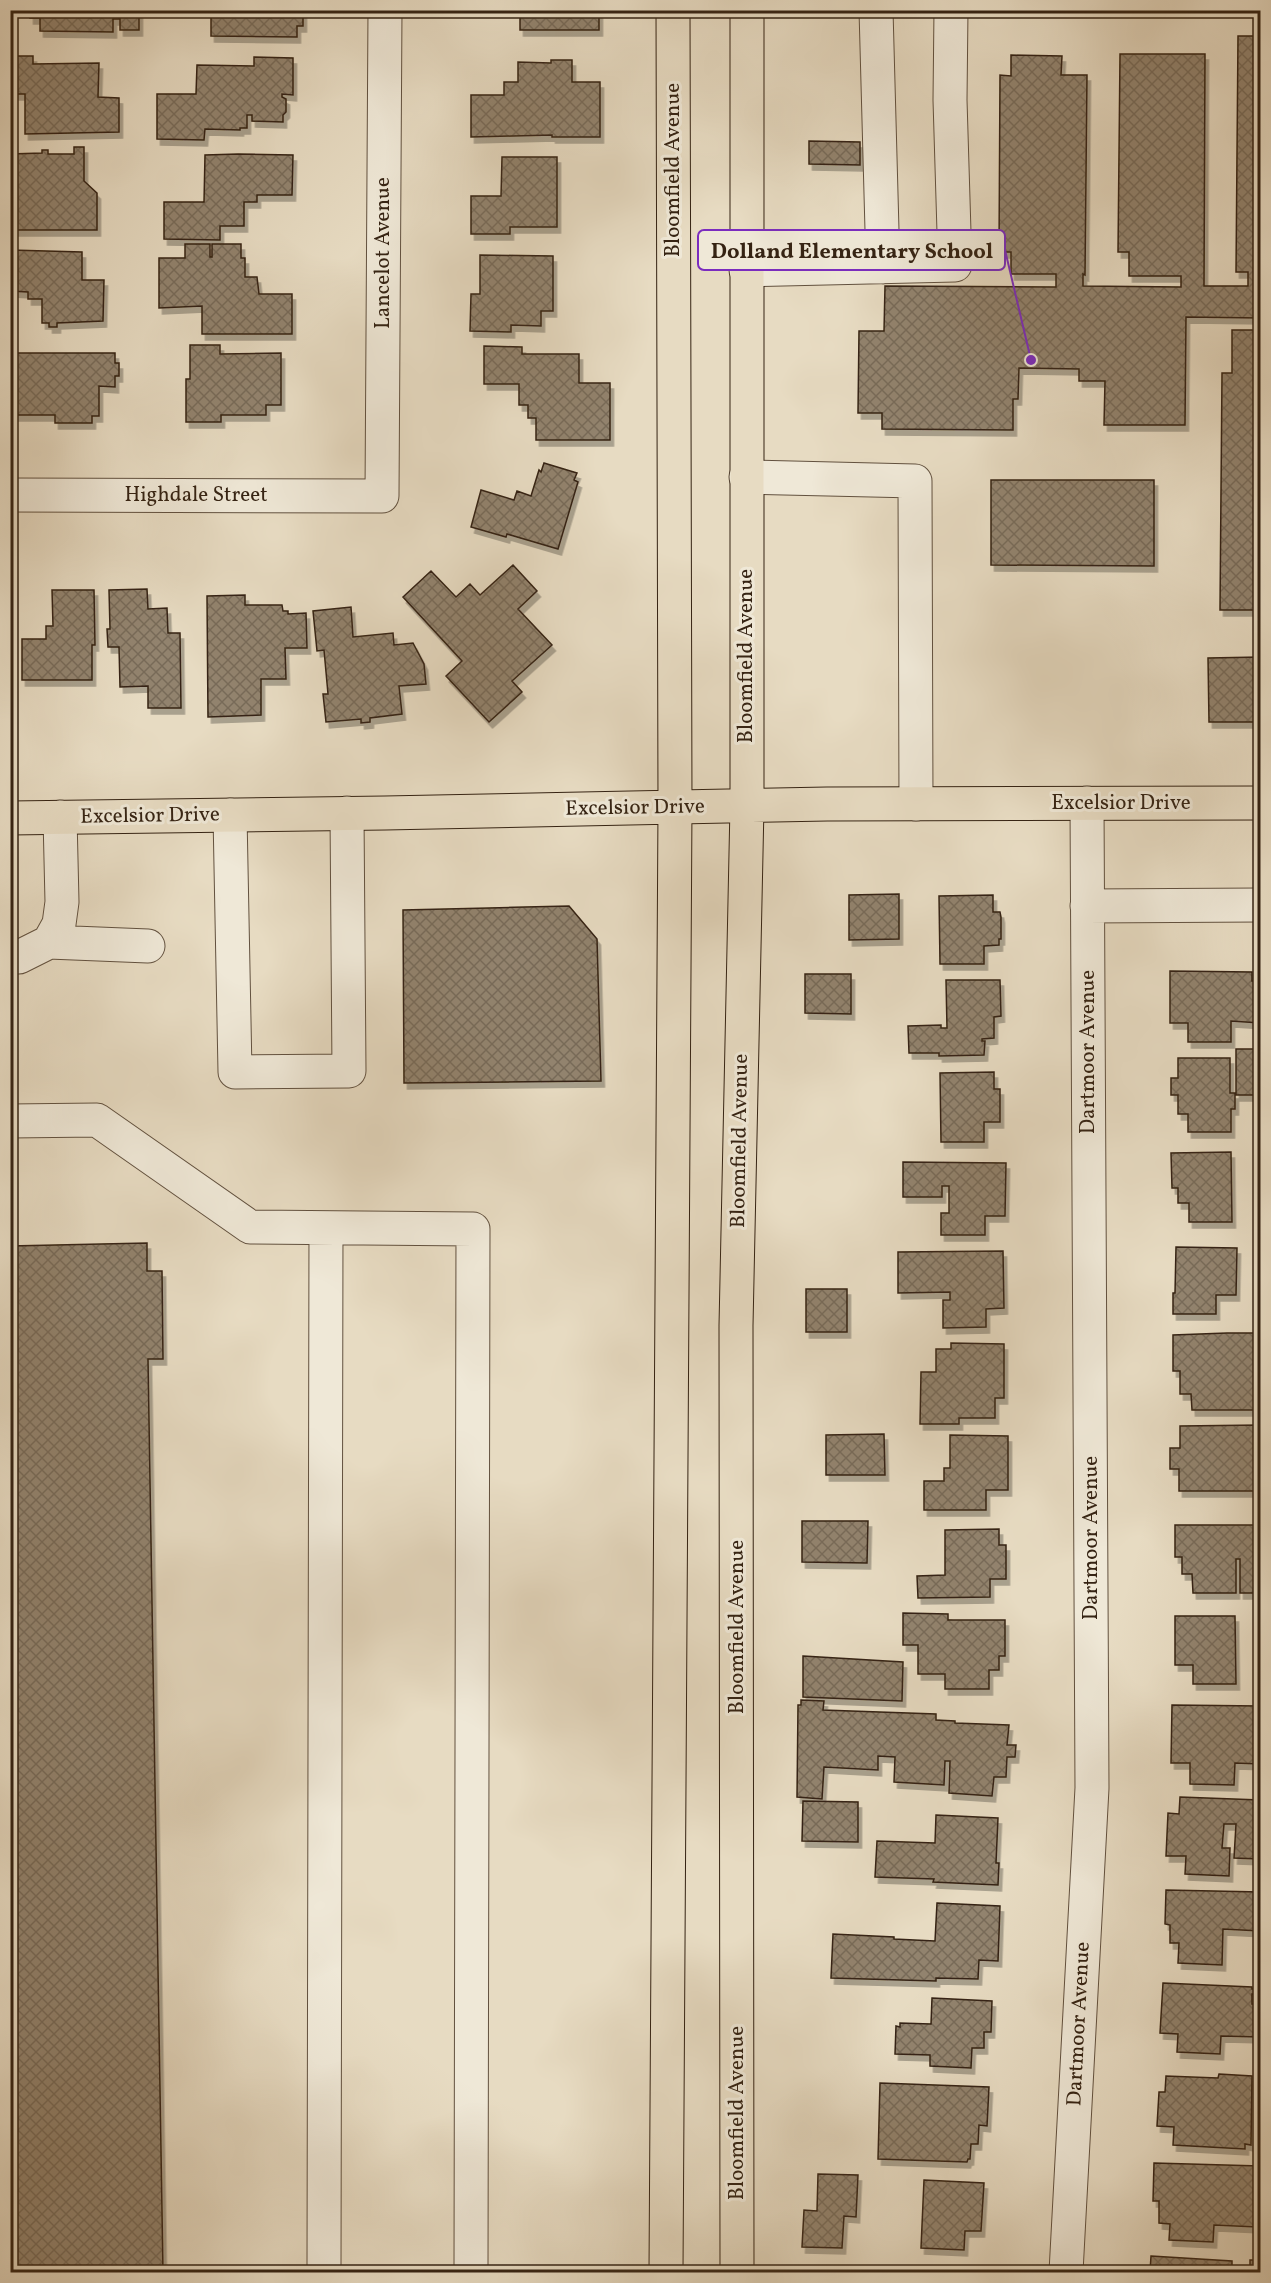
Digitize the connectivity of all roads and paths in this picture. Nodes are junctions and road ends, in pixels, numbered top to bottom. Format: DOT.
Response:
graph roads {
  1 [pos="385,10"];
  2 [pos="673,10"];
  3 [pos="747,10"];
  4 [pos="876,10"];
  5 [pos="951,10"];
  6 [pos="883,267"];
  7 [pos="746,270"];
  8 [pos="746,477"];
  9 [pos="10,495"];
  10 [pos="382,496"];
  11 [pos="1087,803"];
  12 [pos="1260,803"];
  13 [pos="916,804"];
  14 [pos="747,806"];
  15 [pos="675,807"];
  16 [pos="347,813"];
  17 [pos="230,815"];
  18 [pos="60,817"];
  19 [pos="10,818"];
  20 [pos="1260,905"];
  21 [pos="1087,906"];
  22 [pos="49,942"];
  23 [pos="148,946"];
  24 [pos="10,957"];
  25 [pos="10,1121"];
  26 [pos="326,1227"];
  27 [pos="324,2272"];
  28 [pos="471,2272"];
  29 [pos="666,2272"];
  30 [pos="737,2272"];
  31 [pos="1066,2272"];
  1 -- 10 [label="street, Lancelot Avenue"];
  2 -- 15 [label="main road, Bloomfield Avenue"];
  3 -- 7 [label="main road, Bloomfield Avenue"];
  4 -- 6 [label="street"];
  5 -- 6 [label="street"];
  6 -- 7 [label="street"];
  7 -- 8 [label="main road, Bloomfield Avenue"];
  8 -- 13 [label="street"];
  8 -- 14 [label="main road, Bloomfield Avenue"];
  9 -- 10 [label="street, Highdale Street"];
  11 -- 12 [label="main road, Excelsior Drive"];
  11 -- 13 [label="main road, Excelsior Drive"];
  11 -- 21 [label="street, Dartmoor Avenue"];
  13 -- 14 [label="main road, Excelsior Drive"];
  14 -- 15 [label="main road, Excelsior Drive"];
  14 -- 30 [label="main road, Bloomfield Avenue"];
  15 -- 16 [label="main road, Excelsior Drive"];
  15 -- 29 [label="main road, Bloomfield Avenue"];
  16 -- 17 [label="main road, Excelsior Drive"];
  16 -- 17 [label="street"];
  17 -- 18 [label="main road, Excelsior Drive"];
  18 -- 19 [label="main road, Excelsior Drive"];
  18 -- 22 [label="street"];
  20 -- 21 [label="street"];
  21 -- 31 [label="street, Dartmoor Avenue"];
  22 -- 23 [label="street"];
  22 -- 24 [label="street"];
  25 -- 26 [label="street"];
  26 -- 27 [label="street"];
  26 -- 28 [label="street"];
}
